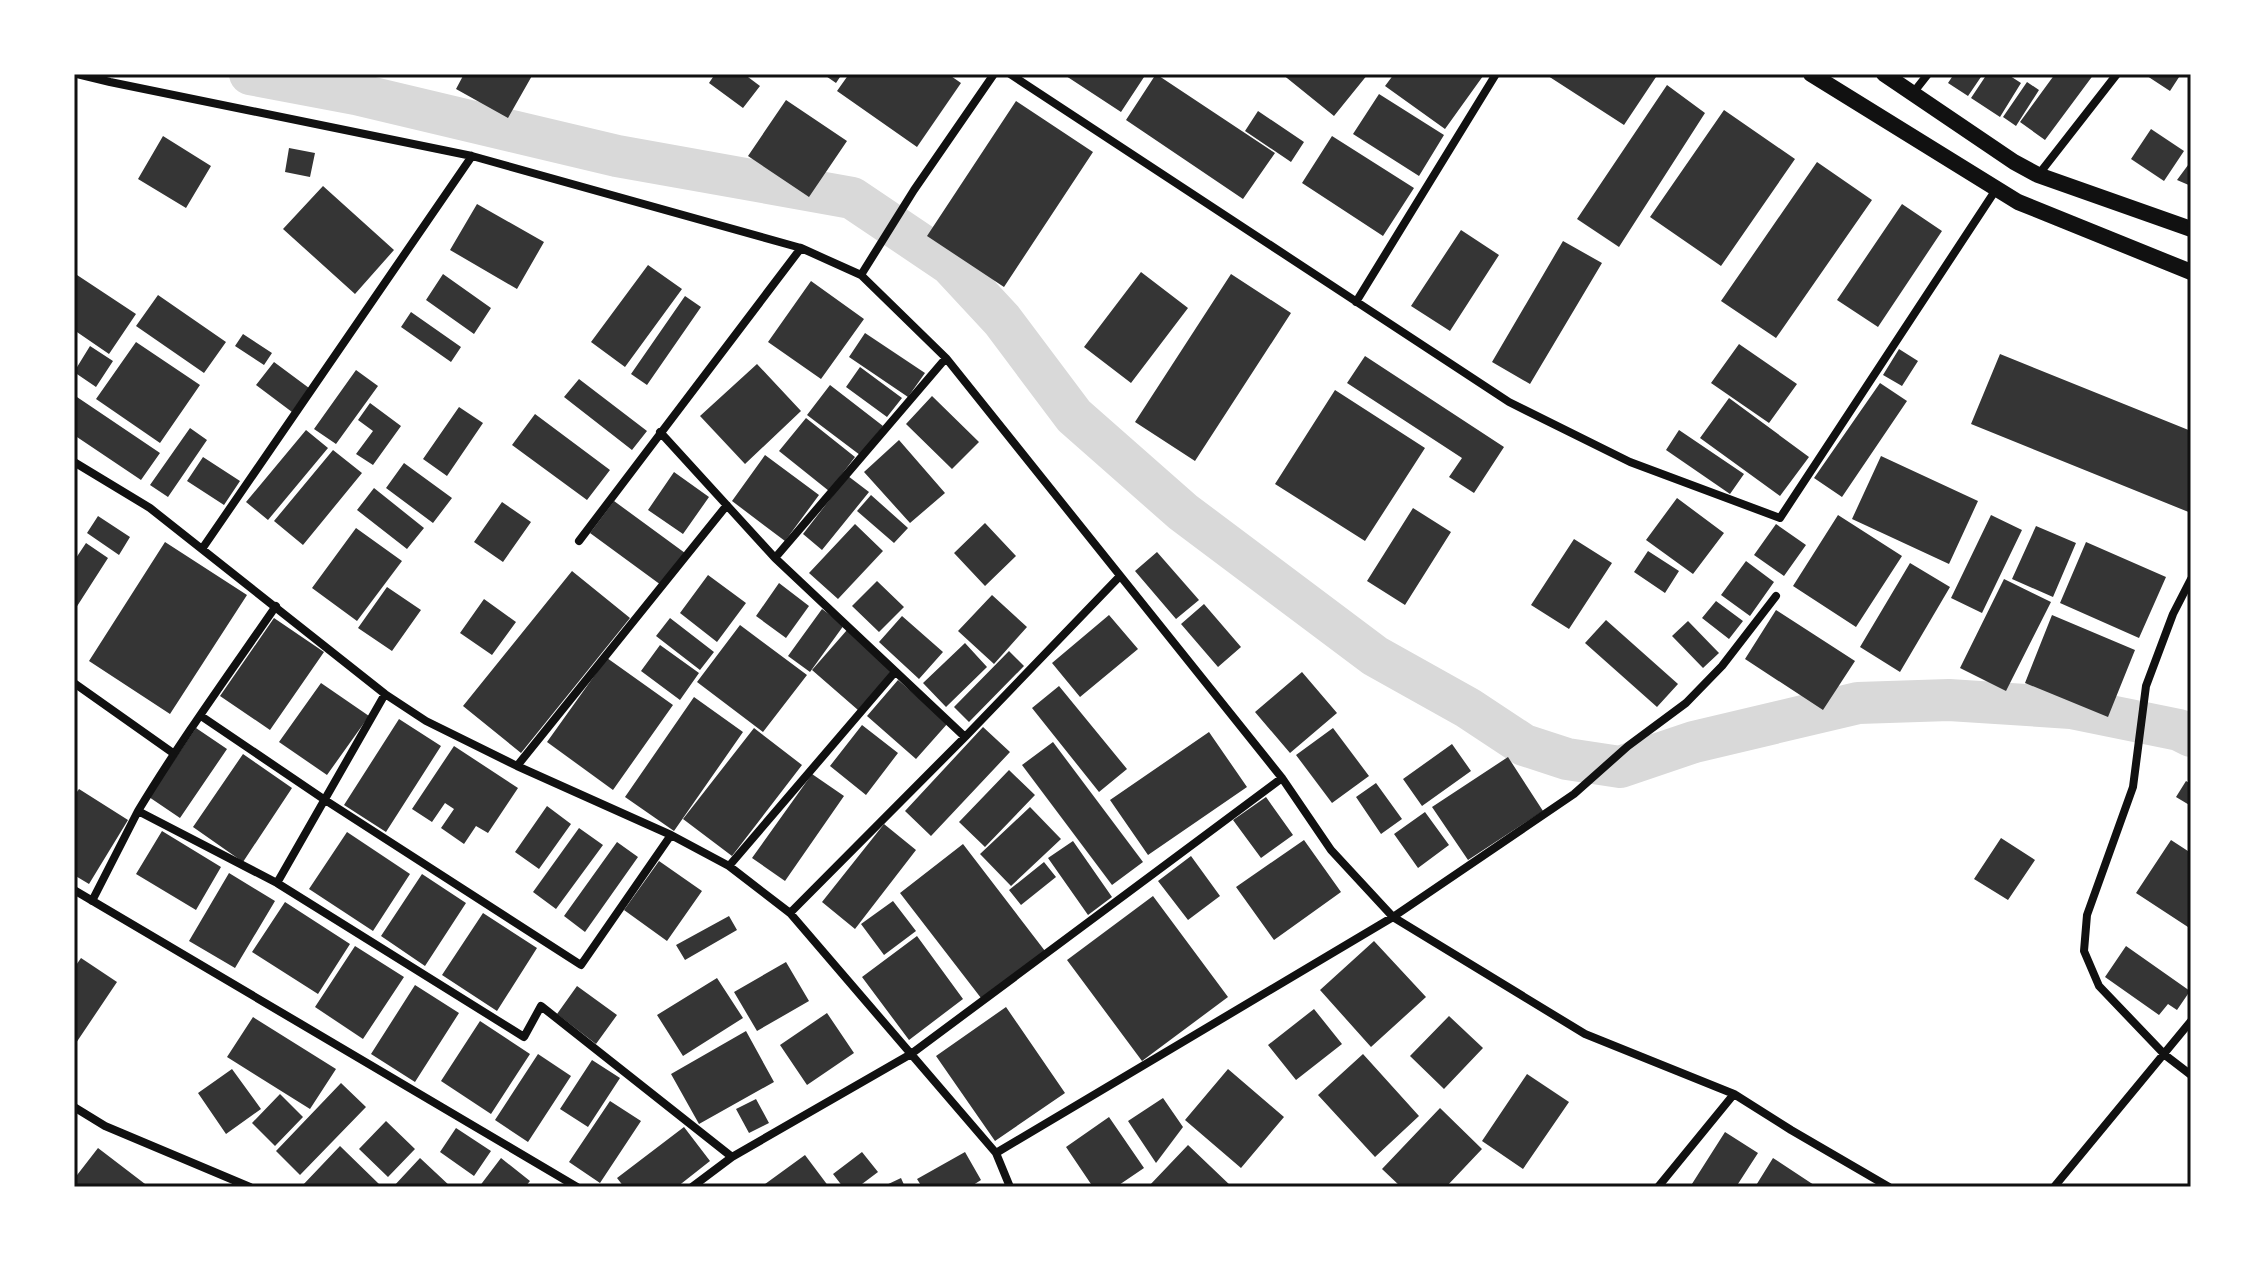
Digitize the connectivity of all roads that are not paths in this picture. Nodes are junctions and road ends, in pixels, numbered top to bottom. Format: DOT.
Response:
graph roads {
  1 [pos="77,74"];
  2 [pos="994,74"];
  3 [pos="1010,74"];
  4 [pos="1496,74"];
  5 [pos="1811,74"];
  6 [pos="1884,74"];
  7 [pos="1928,74"];
  8 [pos="2117,74"];
  9 [pos="1913,93"];
  10 [pos="472,156"];
  11 [pos="2038,175"];
  12 [pos="1997,188"];
  13 [pos="2191,229"];
  14 [pos="801,248"];
  15 [pos="2191,272"];
  16 [pos="861,275"];
  17 [pos="1356,302"];
  18 [pos="946,358"];
  19 [pos="660,432"];
  20 [pos="74,462"];
  21 [pos="727,505"];
  22 [pos="579,541"];
  23 [pos="202,549"];
  24 [pos="775,558"];
  25 [pos="1120,576"];
  26 [pos="2191,579"];
  27 [pos="1776,596"];
  28 [pos="276,606"];
  29 [pos="895,672"];
  30 [pos="74,683"];
  31 [pos="385,694"];
  32 [pos="201,716"];
  33 [pos="965,737"];
  34 [pos="173,753"];
  35 [pos="517,766"];
  36 [pos="1282,778"];
  37 [pos="325,800"];
  38 [pos="138,811"];
  39 [pos="671,835"];
  40 [pos="729,866"];
  41 [pos="277,883"];
  42 [pos="74,890"];
  43 [pos="92,901"];
  44 [pos="790,913"];
  45 [pos="1393,917"];
  46 [pos="2191,1021"];
  47 [pos="911,1054"];
  48 [pos="2165,1055"];
  49 [pos="2191,1075"];
  50 [pos="1734,1094"];
  51 [pos="74,1107"];
  52 [pos="996,1153"];
  53 [pos="732,1157"];
  54 [pos="250,1187"];
  55 [pos="577,1187"];
  56 [pos="692,1187"];
  57 [pos="1010,1187"];
  58 [pos="1658,1187"];
  59 [pos="1889,1187"];
  60 [pos="2054,1187"];
  1 -- 10 [label="street"];
  2 -- 16 [label="street"];
  3 -- 17 [label="street"];
  4 -- 17 [label="street"];
  5 -- 12 [label="main road"];
  6 -- 9 [label="main road"];
  7 -- 9 [label="street"];
  8 -- 11 [label="street"];
  9 -- 11 [label="main road"];
  10 -- 14 [label="street"];
  10 -- 23 [label="street"];
  11 -- 13 [label="main road"];
  12 -- 15 [label="main road"];
  12 -- 17 [label="street"];
  14 -- 16 [label="street"];
  14 -- 19 [label="street"];
  16 -- 18 [label="street"];
  18 -- 24 [label="street"];
  18 -- 25 [label="street"];
  19 -- 21 [label="street"];
  19 -- 22 [label="street"];
  20 -- 23 [label="street"];
  21 -- 24 [label="street"];
  21 -- 35 [label="street"];
  23 -- 28 [label="street"];
  24 -- 29 [label="street"];
  25 -- 33 [label="street"];
  25 -- 36 [label="street"];
  26 -- 48 [label="street"];
  27 -- 45 [label="street"];
  28 -- 31 [label="street"];
  28 -- 32 [label="street"];
  29 -- 33 [label="street"];
  29 -- 40 [label="street"];
  30 -- 34 [label="street"];
  31 -- 35 [label="street"];
  31 -- 37 [label="street"];
  32 -- 34 [label="street"];
  32 -- 37 [label="street"];
  33 -- 44 [label="street"];
  34 -- 38 [label="street"];
  35 -- 39 [label="street"];
  36 -- 45 [label="street"];
  36 -- 47 [label="street"];
  37 -- 39 [label="street"];
  37 -- 41 [label="street"];
  38 -- 41 [label="street"];
  38 -- 43 [label="street"];
  39 -- 40 [label="street"];
  40 -- 44 [label="street"];
  41 -- 53 [label="street"];
  42 -- 43 [label="street"];
  43 -- 55 [label="street"];
  44 -- 47 [label="street"];
  45 -- 50 [label="street"];
  45 -- 52 [label="street"];
  46 -- 48 [label="street"];
  47 -- 52 [label="street"];
  47 -- 53 [label="street"];
  48 -- 49 [label="street"];
  48 -- 60 [label="street"];
  50 -- 58 [label="street"];
  50 -- 59 [label="street"];
  51 -- 54 [label="street"];
  52 -- 57 [label="street"];
  53 -- 56 [label="street"];
}
